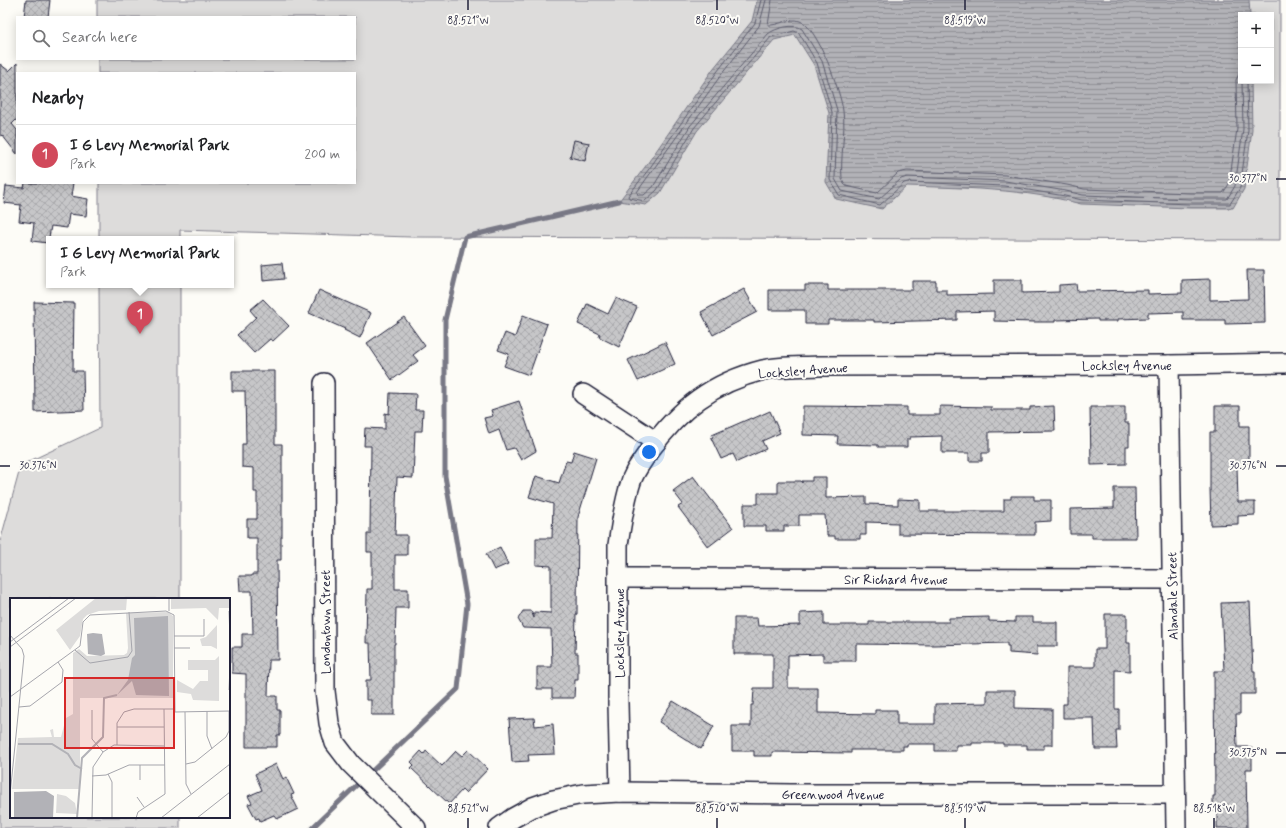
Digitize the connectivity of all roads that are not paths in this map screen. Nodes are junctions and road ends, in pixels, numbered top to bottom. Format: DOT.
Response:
graph roads {
  1 [pos="1286,362"];
  2 [pos="1170,364"];
  3 [pos="324,383"];
  4 [pos="583,394"];
  5 [pos="656,442"];
  6 [pos="619,578"];
  7 [pos="1172,579"];
  8 [pos="620,792"];
  9 [pos="1175,794"];
  10 [pos="416,828"];
  11 [pos="499,828"];
  12 [pos="1176,828"];
  1 -- 2 [label="street, Locksley Avenue"];
  2 -- 5 [label="street, Locksley Avenue"];
  2 -- 7 [label="street, Alandale Street"];
  3 -- 10 [label="street, Londontown Street"];
  4 -- 5 [label="street"];
  5 -- 6 [label="street, Locksley Avenue"];
  6 -- 7 [label="street, Sir Richard Avenue"];
  6 -- 8 [label="street, Locksley Avenue"];
  7 -- 9 [label="street, Alandale Street"];
  8 -- 9 [label="street, Greenwood Avenue"];
  8 -- 11 [label="street, Greenwood Avenue"];
  9 -- 12 [label="street, Alandale Street"];
}
